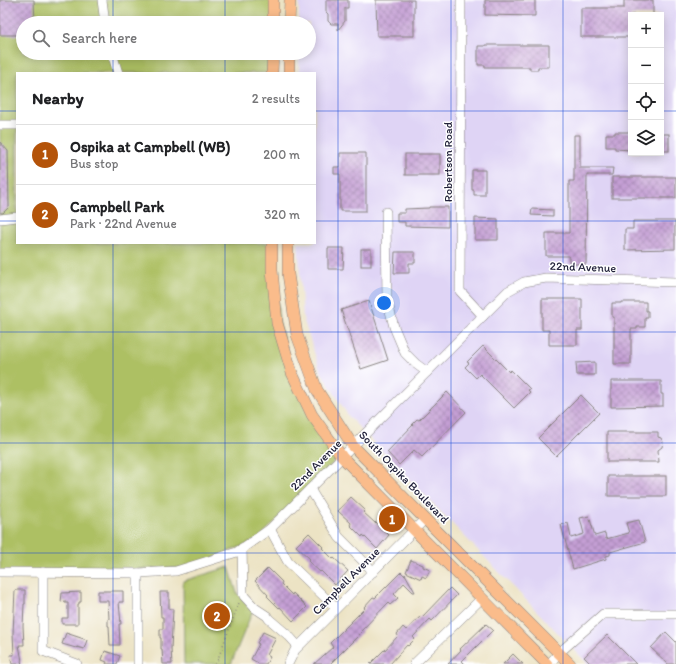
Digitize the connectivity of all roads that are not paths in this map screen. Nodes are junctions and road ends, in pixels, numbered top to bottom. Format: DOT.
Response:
graph roads {
  1 [pos="102,0"];
  2 [pos="273,0"];
  3 [pos="290,0"];
  4 [pos="461,0"];
  5 [pos="104,16"];
  6 [pos="273,16"];
  7 [pos="289,16"];
  8 [pos="114,60"];
  9 [pos="273,60"];
  10 [pos="289,60"];
  11 [pos="118,72"];
  12 [pos="272,72"];
  13 [pos="289,72"];
  14 [pos="0,125"];
  15 [pos="16,125"];
  16 [pos="386,212"];
  17 [pos="16,217"];
  18 [pos="0,219"];
  19 [pos="272,244"];
  20 [pos="288,244"];
  21 [pos="676,282"];
  22 [pos="483,316"];
  23 [pos="427,372"];
  24 [pos="353,446"];
  25 [pos="342,457"];
  26 [pos="310,489"];
  27 [pos="425,518"];
  28 [pos="270,529"];
  29 [pos="414,530"];
  30 [pos="242,548"];
  31 [pos="0,572"];
  32 [pos="43,572"];
  33 [pos="138,572"];
  34 [pos="373,572"];
  35 [pos="482,598"];
  36 [pos="336,608"];
  37 [pos="676,614"];
  38 [pos="298,646"];
  39 [pos="559,653"];
  40 [pos="77,664"];
  41 [pos="138,664"];
  42 [pos="288,664"];
  43 [pos="414,664"];
  44 [pos="548,664"];
  45 [pos="570,664"];
  1 -- 5 [label="street"];
  2 -- 6 [label="main road"];
  3 -- 7 [label="main road"];
  4 -- 22 [label="street, Robertson Road"];
  8 -- 11 [label="street"];
  9 -- 12 [label="main road"];
  10 -- 13 [label="main road"];
  14 -- 15 [label="street"];
  16 -- 23 [label="street"];
  17 -- 18 [label="street"];
  19 -- 25 [label="main road"];
  20 -- 24 [label="main road, South Ospika Boulevard"];
  21 -- 22 [label="street, 22nd Avenue"];
  22 -- 23 [label="street, 22nd Avenue"];
  23 -- 24 [label="street, 22nd Avenue"];
  24 -- 25 [label="street, 22nd Avenue"];
  24 -- 27 [label="main road, South Ospika Boulevard"];
  25 -- 26 [label="street, 22nd Avenue"];
  25 -- 29 [label="main road"];
  26 -- 28 [label="street, 22nd Avenue"];
  26 -- 34 [label="street"];
  27 -- 29 [label="street, Campbell Avenue"];
  27 -- 39 [label="main road, South Ospika Boulevard"];
  28 -- 30 [label="street, 22nd Avenue"];
  28 -- 36 [label="street"];
  29 -- 34 [label="street, Campbell Avenue"];
  29 -- 35 [label="main road"];
  30 -- 33 [label="street, 22nd Avenue"];
  30 -- 38 [label="street"];
  31 -- 32 [label="street, 22nd Avenue"];
  32 -- 33 [label="street, 22nd Avenue"];
  32 -- 40 [label="street"];
  33 -- 41 [label="street"];
  34 -- 36 [label="street, Campbell Avenue"];
  35 -- 43 [label="street"];
  35 -- 44 [label="main road"];
  36 -- 38 [label="street, Campbell Avenue"];
  37 -- 39 [label="street"];
  38 -- 42 [label="street, Campbell Avenue"];
  39 -- 44 [label="street"];
  39 -- 45 [label="main road, South Ospika Boulevard"];
}
